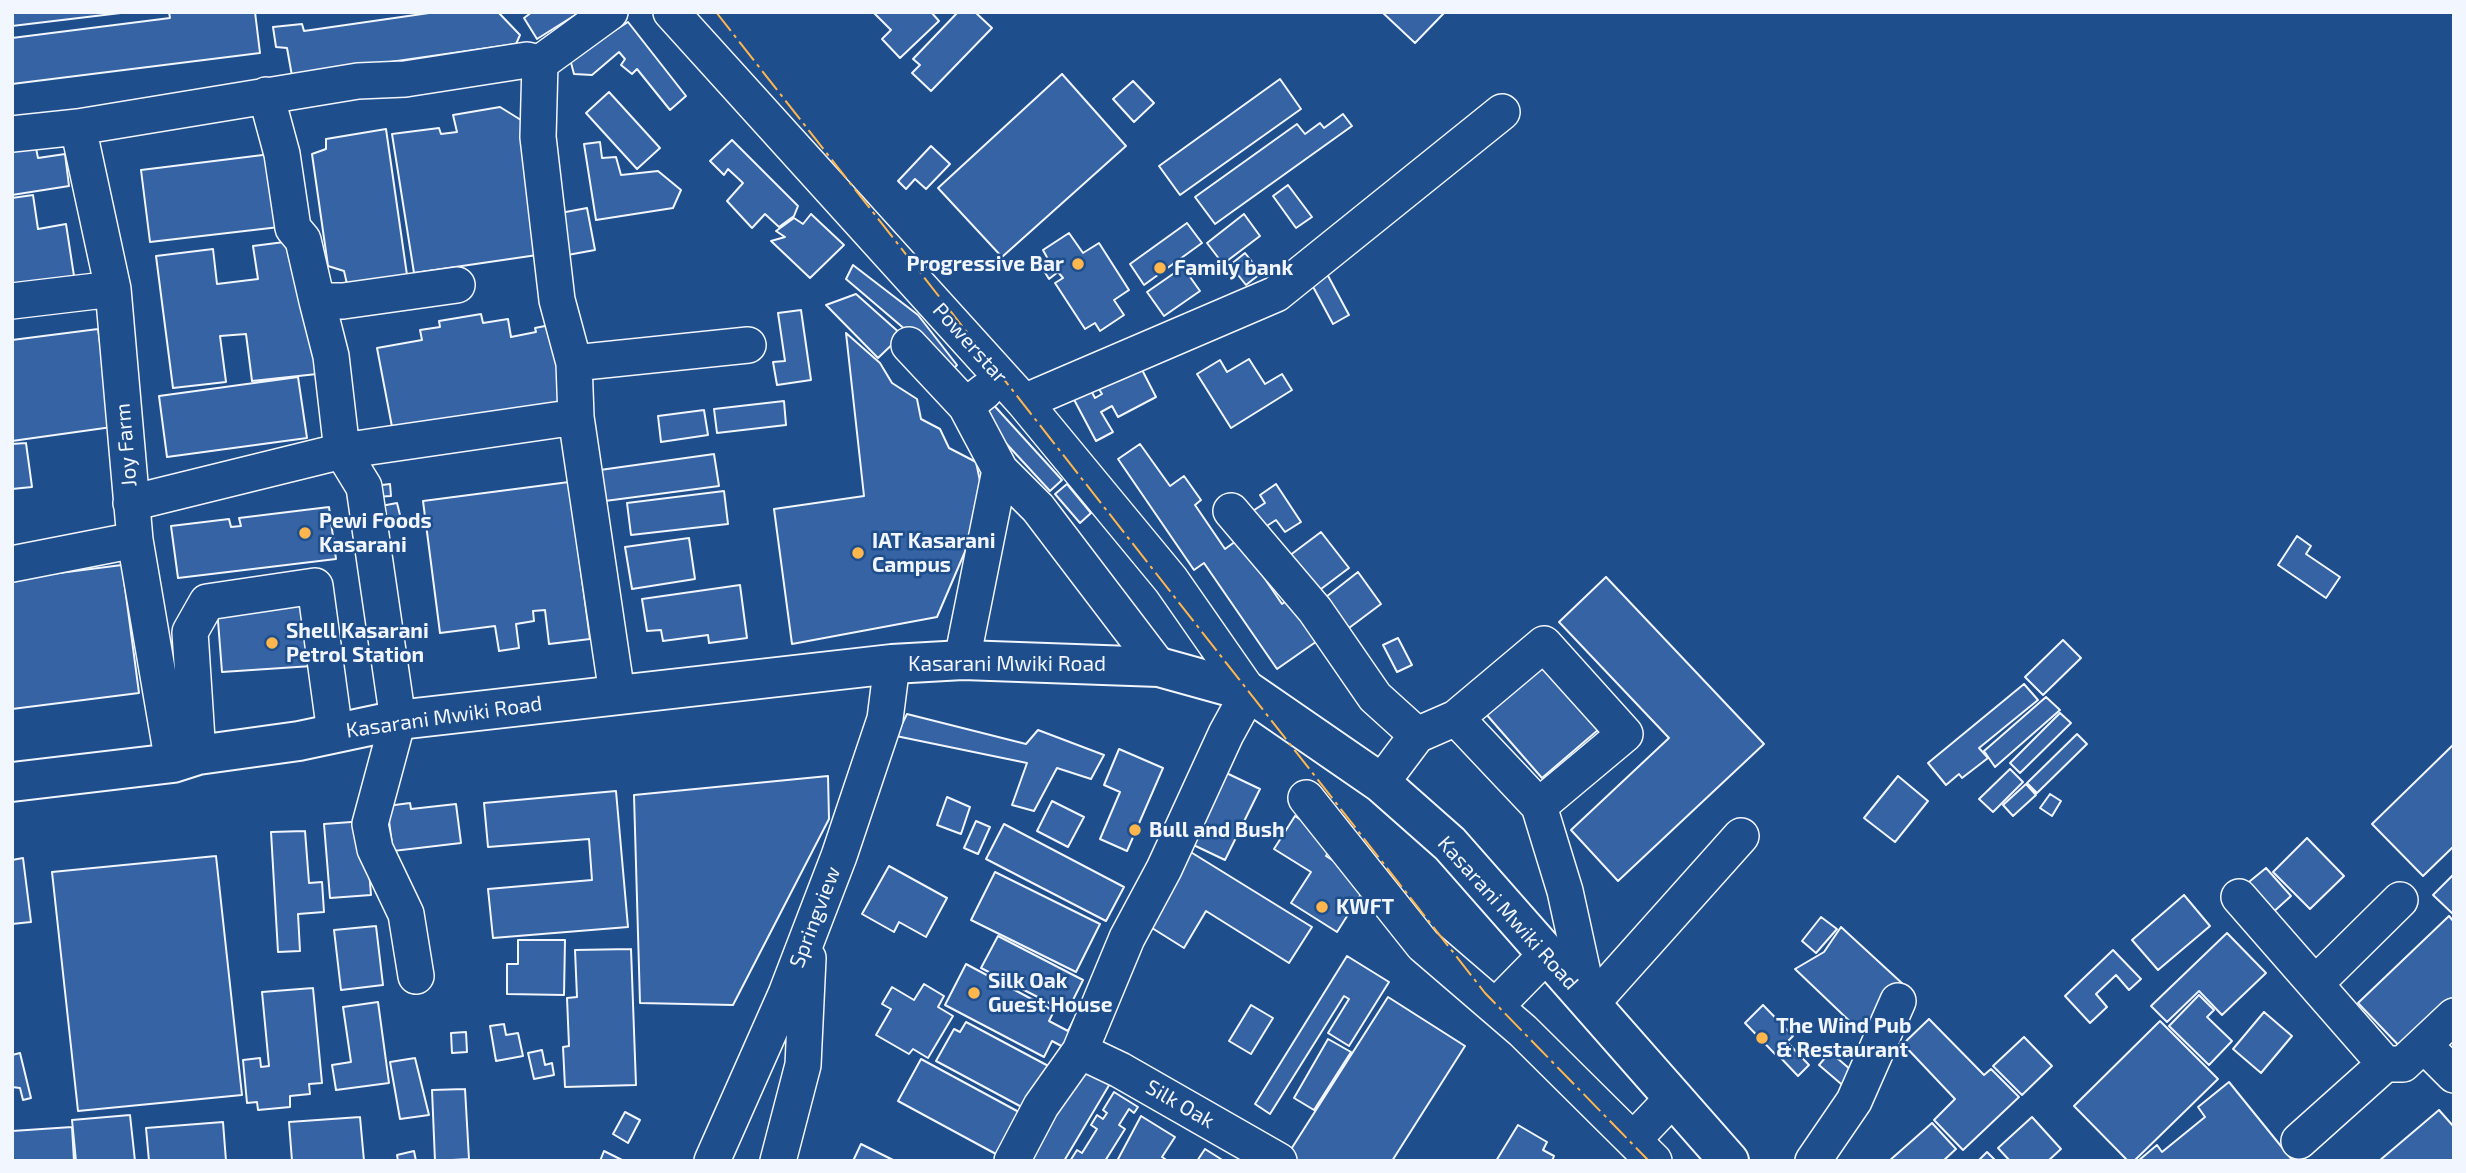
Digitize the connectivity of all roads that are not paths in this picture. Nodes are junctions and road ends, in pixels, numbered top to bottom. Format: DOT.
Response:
graph roads {
  1 [pos="610,12"];
  2 [pos="671,12"];
  3 [pos="540,63"];
  4 [pos="266,95"];
  5 [pos="1502,113"];
  6 [pos="78,127"];
  7 [pos="12,134"];
  8 [pos="457,285"];
  9 [pos="113,289"];
  10 [pos="12,301"];
  11 [pos="317,301"];
  12 [pos="748,345"];
  13 [pos="909,345"];
  14 [pos="574,363"];
  15 [pos="1012,390"];
  16 [pos="967,406"];
  17 [pos="576,417"];
  18 [pos="342,451"];
  19 [pos="1000,470"];
  20 [pos="131,503"];
  21 [pos="1230,511"];
  22 [pos="135,540"];
  23 [pos="12,564"];
  24 [pos="962,660"];
  25 [pos="892,664"];
  26 [pos="1159,667"];
  27 [pos="1249,692"];
  28 [pos="617,694"];
  29 [pos="1456,718"];
  30 [pos="398,720"];
  31 [pos="335,733"];
  32 [pos="1417,735"];
  33 [pos="186,759"];
  34 [pos="12,782"];
  35 [pos="1381,783"];
  36 [pos="1306,798"];
  37 [pos="1539,806"];
  38 [pos="1741,836"];
  39 [pos="2239,897"];
  40 [pos="2400,900"];
  41 [pos="809,934"];
  42 [pos="1546,955"];
  43 [pos="416,976"];
  44 [pos="2316,984"];
  45 [pos="1898,1002"];
  46 [pos="1590,1004"];
  47 [pos="1495,1007"];
  48 [pos="2454,1016"];
  49 [pos="2425,1046"];
  50 [pos="1080,1051"];
  51 [pos="2385,1064"];
  52 [pos="2454,1075"];
  53 [pos="1674,1098"];
  54 [pos="2299,1141"];
  55 [pos="1643,1150"];
  56 [pos="712,1161"];
  57 [pos="778,1161"];
  58 [pos="1013,1161"];
  59 [pos="1279,1161"];
  60 [pos="1729,1161"];
  61 [pos="1813,1161"];
  1 -- 3 [label="street"];
  2 -- 15 [label="street, Powerstar"];
  3 -- 4 [label="street"];
  3 -- 14 [label="street"];
  4 -- 6 [label="street"];
  4 -- 11 [label="street"];
  5 -- 15 [label="street"];
  6 -- 7 [label="street"];
  6 -- 9 [label="street, Joy Farm"];
  8 -- 11 [label="street"];
  9 -- 10 [label="street"];
  9 -- 20 [label="street, Joy Farm"];
  11 -- 18 [label="street"];
  12 -- 14 [label="street"];
  13 -- 16 [label="street"];
  14 -- 17 [label="street"];
  15 -- 16 [label="street"];
  15 -- 27 [label="street, Powerstar"];
  16 -- 19 [label="street"];
  17 -- 18 [label="street"];
  17 -- 28 [label="street"];
  18 -- 20 [label="street"];
  18 -- 30 [label="street"];
  19 -- 24 [label="street"];
  19 -- 26 [label="street"];
  20 -- 22 [label="street, Joy Farm"];
  21 -- 32 [label="street"];
  22 -- 23 [label="street"];
  22 -- 33 [label="street, Joy Farm"];
  24 -- 25 [label="main road, Kasarani Mwiki Road"];
  24 -- 26 [label="main road, Kasarani Mwiki Road"];
  25 -- 28 [label="main road, Kasarani Mwiki Road"];
  25 -- 41 [label="street, Springview"];
  26 -- 27 [label="main road, Kasarani Mwiki Road"];
  27 -- 35 [label="main road, Kasarani Mwiki Road"];
  27 -- 50 [label="street"];
  28 -- 30 [label="main road, Kasarani Mwiki Road"];
  29 -- 32 [label="street"];
  29 -- 37 [label="street"];
  29 -- 37 [label="street"];
  30 -- 31 [label="main road, Kasarani Mwiki Road"];
  30 -- 43 [label="street"];
  31 -- 33 [label="main road, Kasarani Mwiki Road"];
  31 -- 33 [label="street"];
  32 -- 35 [label="street"];
  33 -- 34 [label="main road, Kasarani Mwiki Road"];
  35 -- 42 [label="main road, Kasarani Mwiki Road"];
  36 -- 47 [label="street"];
  37 -- 46 [label="street"];
  38 -- 46 [label="street"];
  39 -- 44 [label="street"];
  40 -- 44 [label="street"];
  41 -- 56 [label="street, Springview"];
  41 -- 57 [label="street"];
  42 -- 46 [label="main road, Kasarani Mwiki Road"];
  42 -- 47 [label="street"];
  44 -- 51 [label="street"];
  45 -- 61 [label="street"];
  46 -- 53 [label="main road, Kasarani Mwiki Road"];
  47 -- 55 [label="street"];
  48 -- 49 [label="street"];
  49 -- 51 [label="street"];
  49 -- 52 [label="street"];
  50 -- 58 [label="street"];
  50 -- 59 [label="street, Silk Oak"];
  51 -- 54 [label="street"];
  53 -- 55 [label="street"];
  53 -- 60 [label="main road, Kasarani Mwiki Road"];
}
